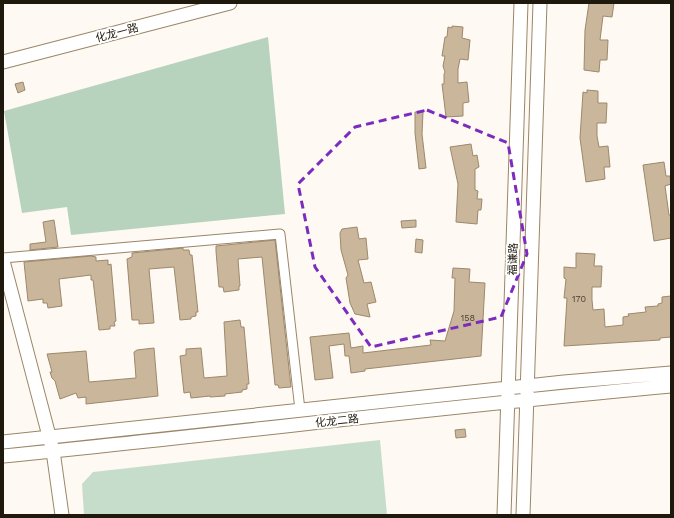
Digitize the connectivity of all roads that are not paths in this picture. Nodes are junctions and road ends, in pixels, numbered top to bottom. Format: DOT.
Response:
graph roads {
  1 [pos="230,3"];
  2 [pos="521,3"];
  3 [pos="540,3"];
  4 [pos="3,62"];
  5 [pos="3,260"];
  6 [pos="671,373"];
  7 [pos="527,386"];
  8 [pos="671,386"];
  9 [pos="508,388"];
  10 [pos="526,400"];
  11 [pos="508,402"];
  12 [pos="300,410"];
  13 [pos="50,437"];
  14 [pos="3,442"];
  15 [pos="54,451"];
  16 [pos="3,456"];
  17 [pos="62,515"];
  18 [pos="504,515"];
  19 [pos="523,515"];
  1 -- 4 [label="street, 化龙一路"];
  2 -- 9 [label="street, 福谦路"];
  3 -- 7 [label="street, 福谦路"];
  5 -- 12 [label="street"];
  5 -- 13 [label="street"];
  6 -- 7 [label="street, 化龙二路"];
  7 -- 9 [label="street, 化龙二路"];
  7 -- 10 [label="street, 福谦路"];
  8 -- 10 [label="street, 化龙二路"];
  9 -- 11 [label="street, 福谦路"];
  9 -- 12 [label="street, 化龙二路"];
  10 -- 11 [label="street, 化龙二路"];
  10 -- 19 [label="street, 福谦路"];
  11 -- 15 [label="street, 化龙二路"];
  11 -- 18 [label="street, 福谦路"];
  12 -- 13 [label="street, 化龙二路"];
  13 -- 14 [label="street, 化龙二路"];
  13 -- 15 [label="street"];
  15 -- 16 [label="street, 化龙二路"];
  15 -- 17 [label="street"];
}
